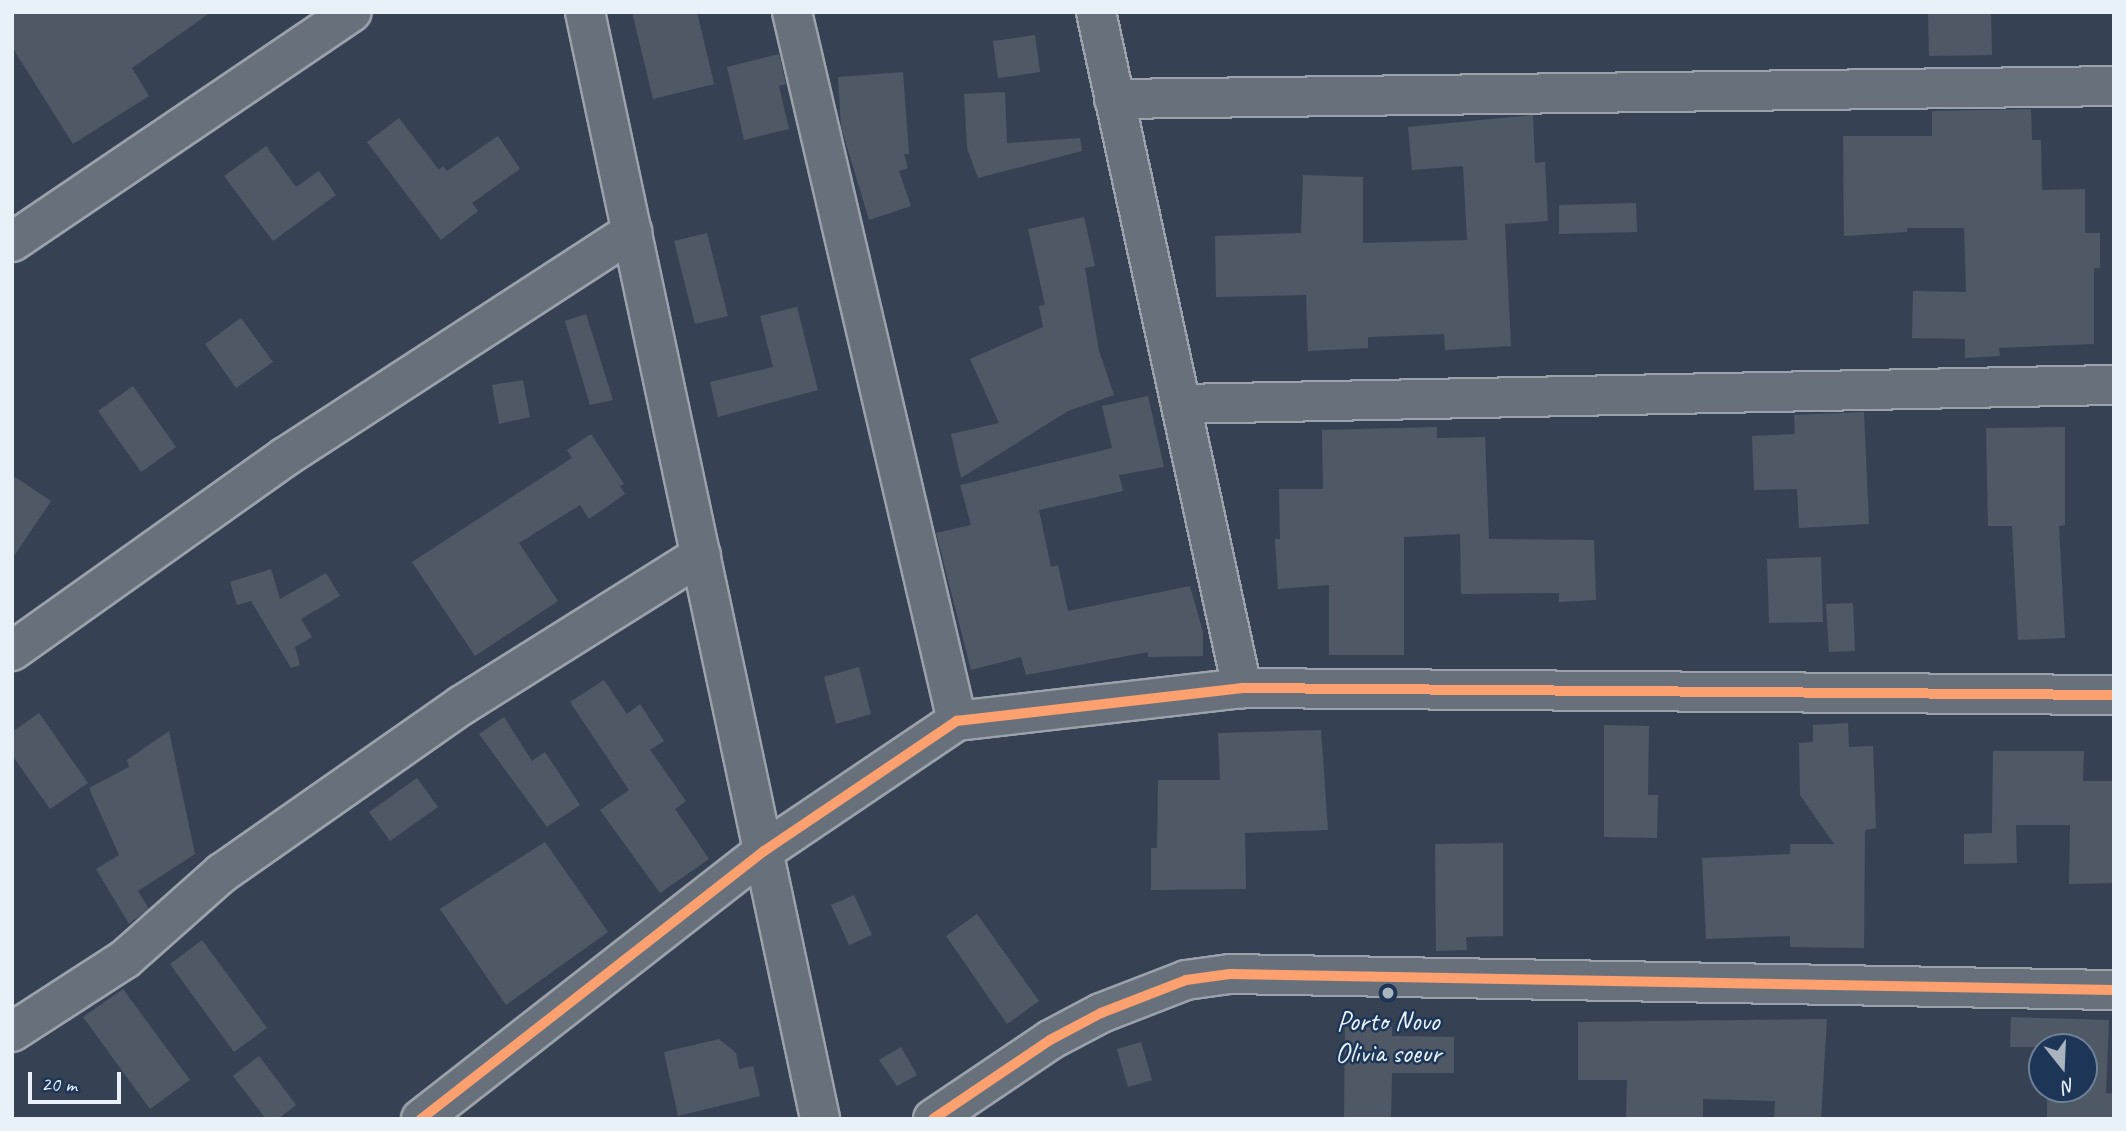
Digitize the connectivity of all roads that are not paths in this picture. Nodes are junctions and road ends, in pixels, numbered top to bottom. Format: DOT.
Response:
graph roads {
  1 [pos="352,12"];
  2 [pos="585,12"];
  3 [pos="792,12"];
  4 [pos="1096,12"];
  5 [pos="2114,86"];
  6 [pos="1114,99"];
  7 [pos="632,232"];
  8 [pos="12,242"];
  9 [pos="2114,385"];
  10 [pos="1181,404"];
  11 [pos="701,555"];
  12 [pos="12,652"];
  13 [pos="1242,688"];
  14 [pos="2114,695"];
  15 [pos="957,721"];
  16 [pos="764,851"];
  17 [pos="2114,990"];
  18 [pos="12,1032"];
  19 [pos="421,1119"];
  20 [pos="820,1119"];
  21 [pos="933,1119"];
  1 -- 8 [label="street"];
  2 -- 7 [label="street"];
  3 -- 15 [label="street"];
  4 -- 6 [label="street"];
  5 -- 6 [label="street"];
  6 -- 10 [label="street"];
  7 -- 11 [label="street"];
  7 -- 12 [label="street"];
  9 -- 10 [label="street"];
  10 -- 13 [label="street"];
  11 -- 16 [label="street"];
  11 -- 18 [label="street"];
  13 -- 14 [label="street"];
  13 -- 15 [label="street"];
  15 -- 16 [label="street"];
  16 -- 19 [label="street"];
  16 -- 20 [label="street"];
  17 -- 21 [label="street"];
}
